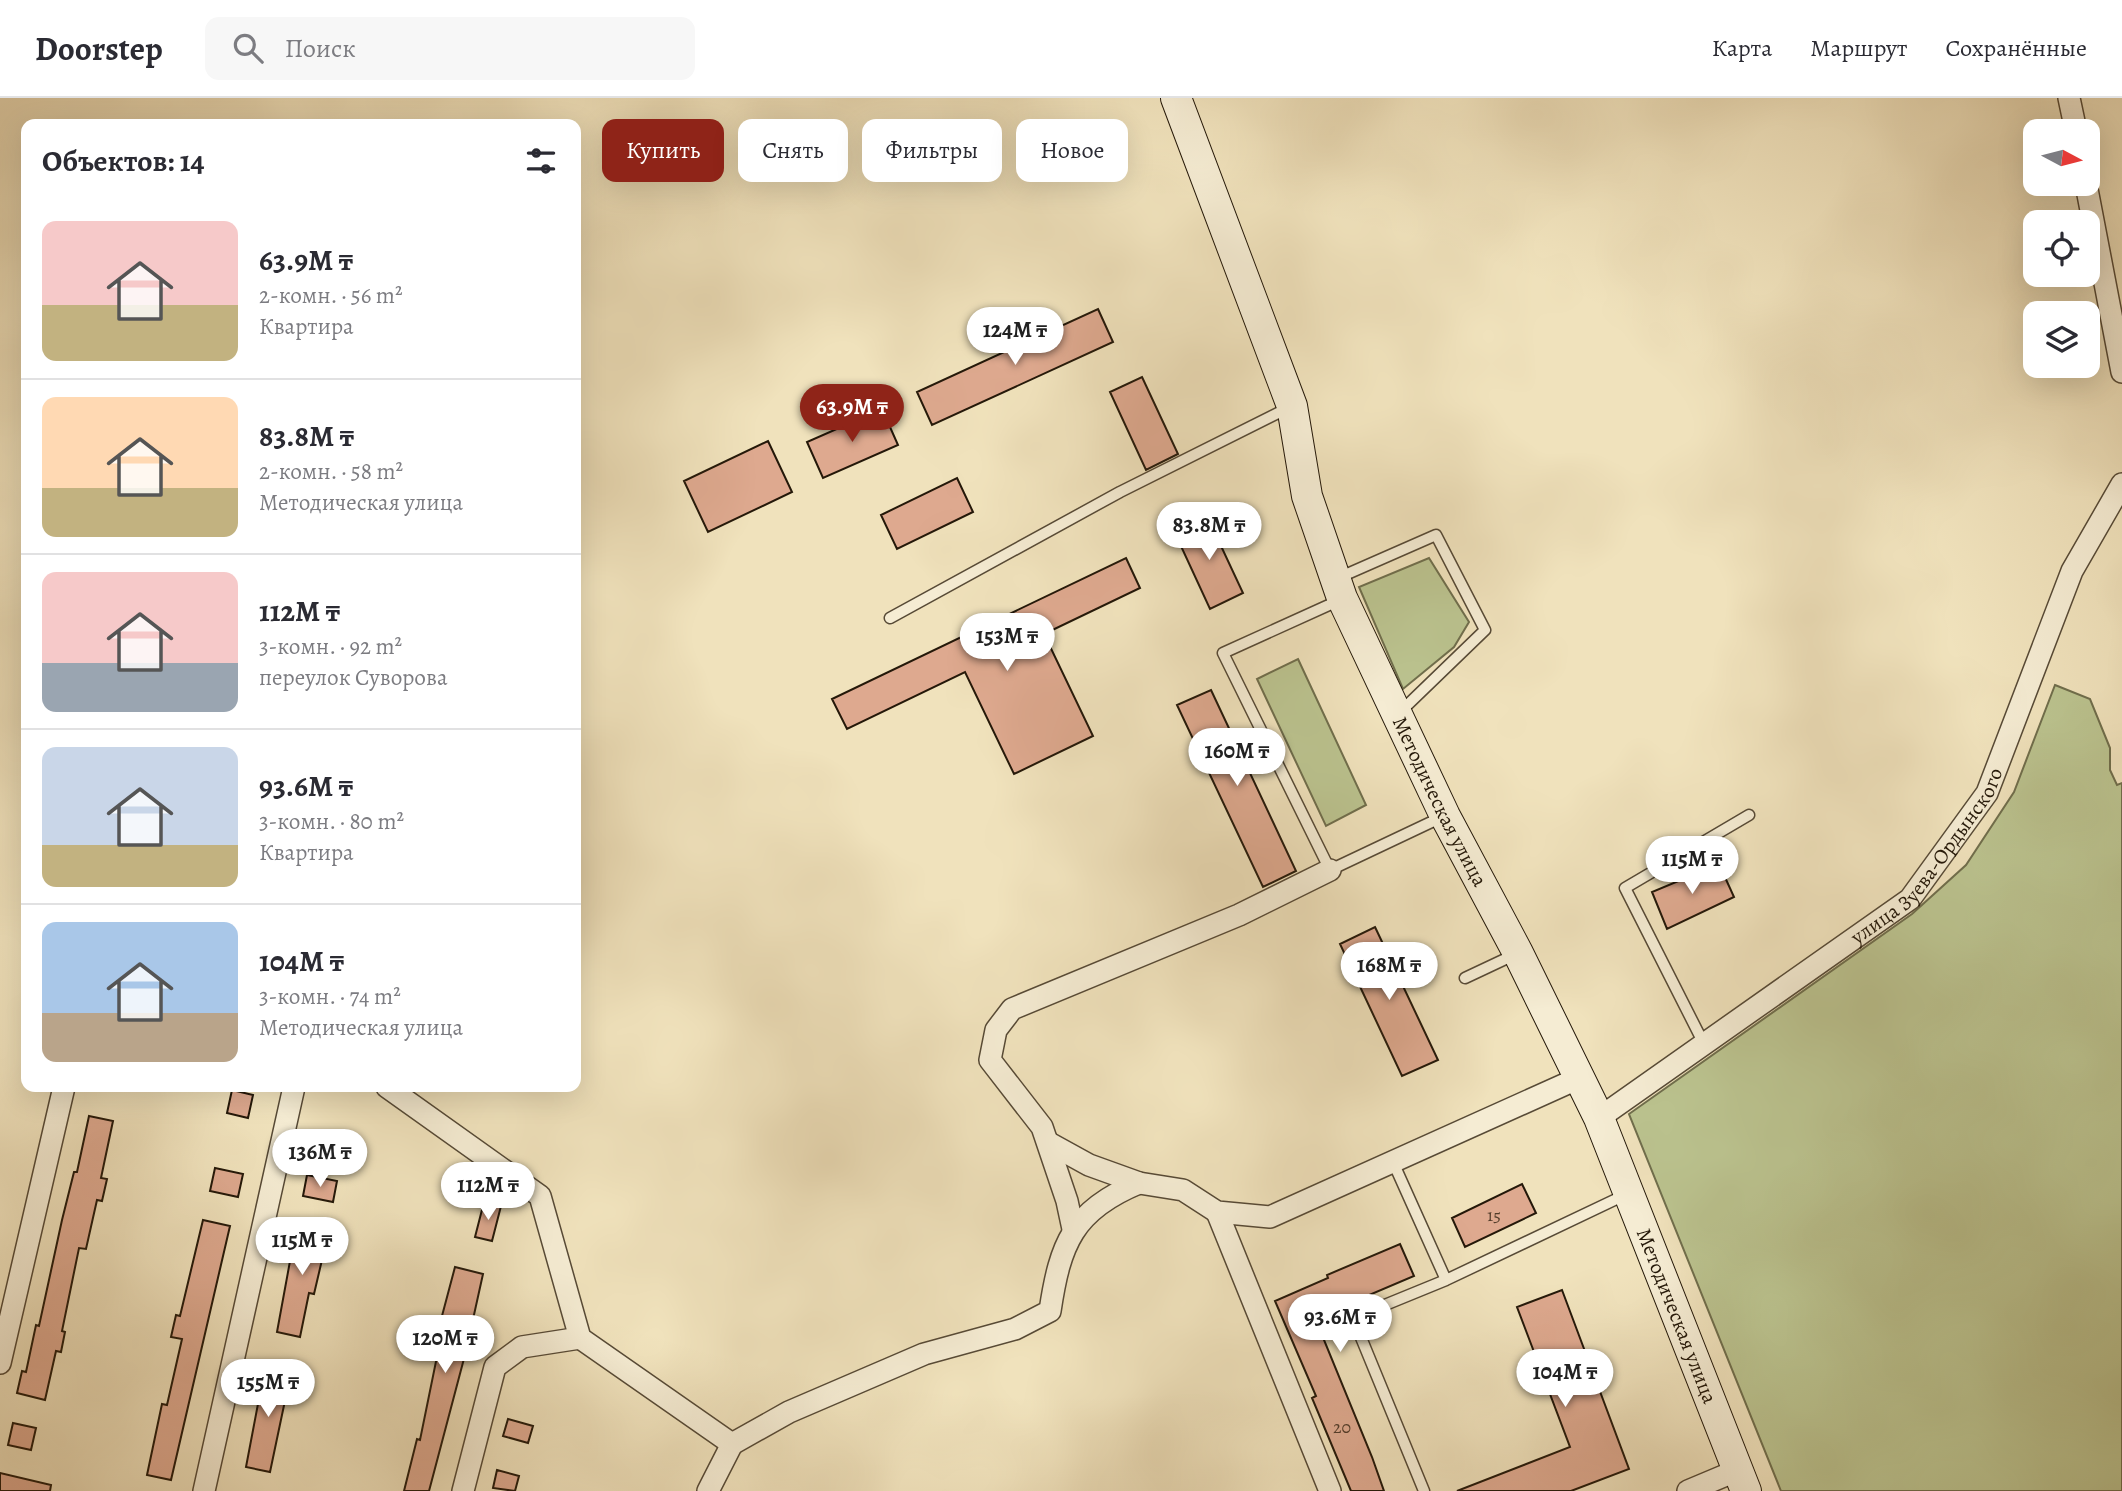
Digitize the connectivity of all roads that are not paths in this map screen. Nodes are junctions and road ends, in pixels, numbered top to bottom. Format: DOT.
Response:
graph roads {
  1 [pos="1176,98"];
  2 [pos="2069,98"];
  3 [pos="2073,119"];
  4 [pos="2088,196"];
  5 [pos="2122,362"];
  6 [pos="1292,406"];
  7 [pos="2122,484"];
  8 [pos="1339,589"];
  9 [pos="890,618"];
  10 [pos="1396,715"];
  11 [pos="1749,815"];
  12 [pos="1445,816"];
  13 [pos="1330,870"];
  14 [pos="1518,953"];
  15 [pos="1465,978"];
  16 [pos="1704,1044"];
  17 [pos="1579,1078"];
  18 [pos="63,1092"];
  19 [pos="293,1092"];
  20 [pos="394,1092"];
  21 [pos="1599,1118"];
  22 [pos="1049,1143"];
  23 [pos="1393,1162"];
  24 [pos="1139,1183"];
  25 [pos="1629,1192"];
  26 [pos="1217,1212"];
  27 [pos="1073,1229"];
  28 [pos="1446,1280"];
  29 [pos="580,1338"];
  30 [pos="0,1363"];
  31 [pos="732,1444"];
  32 [pos="1742,1480"];
  33 [pos="204,1491"];
  34 [pos="463,1491"];
  35 [pos="708,1491"];
  36 [pos="1330,1491"];
  37 [pos="1424,1491"];
  38 [pos="1688,1491"];
  1 -- 6 [label="main road, Методическая улица"];
  2 -- 3 [label="street"];
  4 -- 5 [label="street"];
  6 -- 8 [label="main road, Методическая улица"];
  6 -- 9 [label="lane"];
  7 -- 16 [label="street, улица Зуева-Ордынского"];
  8 -- 10 [label="main road, Методическая улица"];
  8 -- 10 [label="lane"];
  8 -- 13 [label="lane"];
  10 -- 12 [label="main road, Методическая улица"];
  11 -- 16 [label="lane"];
  12 -- 13 [label="lane"];
  12 -- 14 [label="main road, Методическая улица"];
  13 -- 22 [label="street"];
  14 -- 15 [label="lane"];
  14 -- 17 [label="main road, Методическая улица"];
  16 -- 21 [label="street, улица Зуева-Ордынского"];
  17 -- 21 [label="main road, Методическая улица"];
  17 -- 23 [label="street"];
  18 -- 30 [label="street"];
  19 -- 33 [label="street"];
  20 -- 29 [label="street"];
  21 -- 25 [label="main road, Методическая улица"];
  22 -- 24 [label="street"];
  22 -- 27 [label="street"];
  23 -- 26 [label="street"];
  23 -- 28 [label="lane"];
  24 -- 26 [label="street"];
  24 -- 27 [label="street"];
  25 -- 28 [label="lane"];
  25 -- 32 [label="main road, Методическая улица"];
  26 -- 36 [label="street"];
  27 -- 31 [label="street"];
  28 -- 37 [label="lane"];
  29 -- 31 [label="street"];
  29 -- 34 [label="street"];
  31 -- 35 [label="street"];
  32 -- 38 [label="street"];
}
